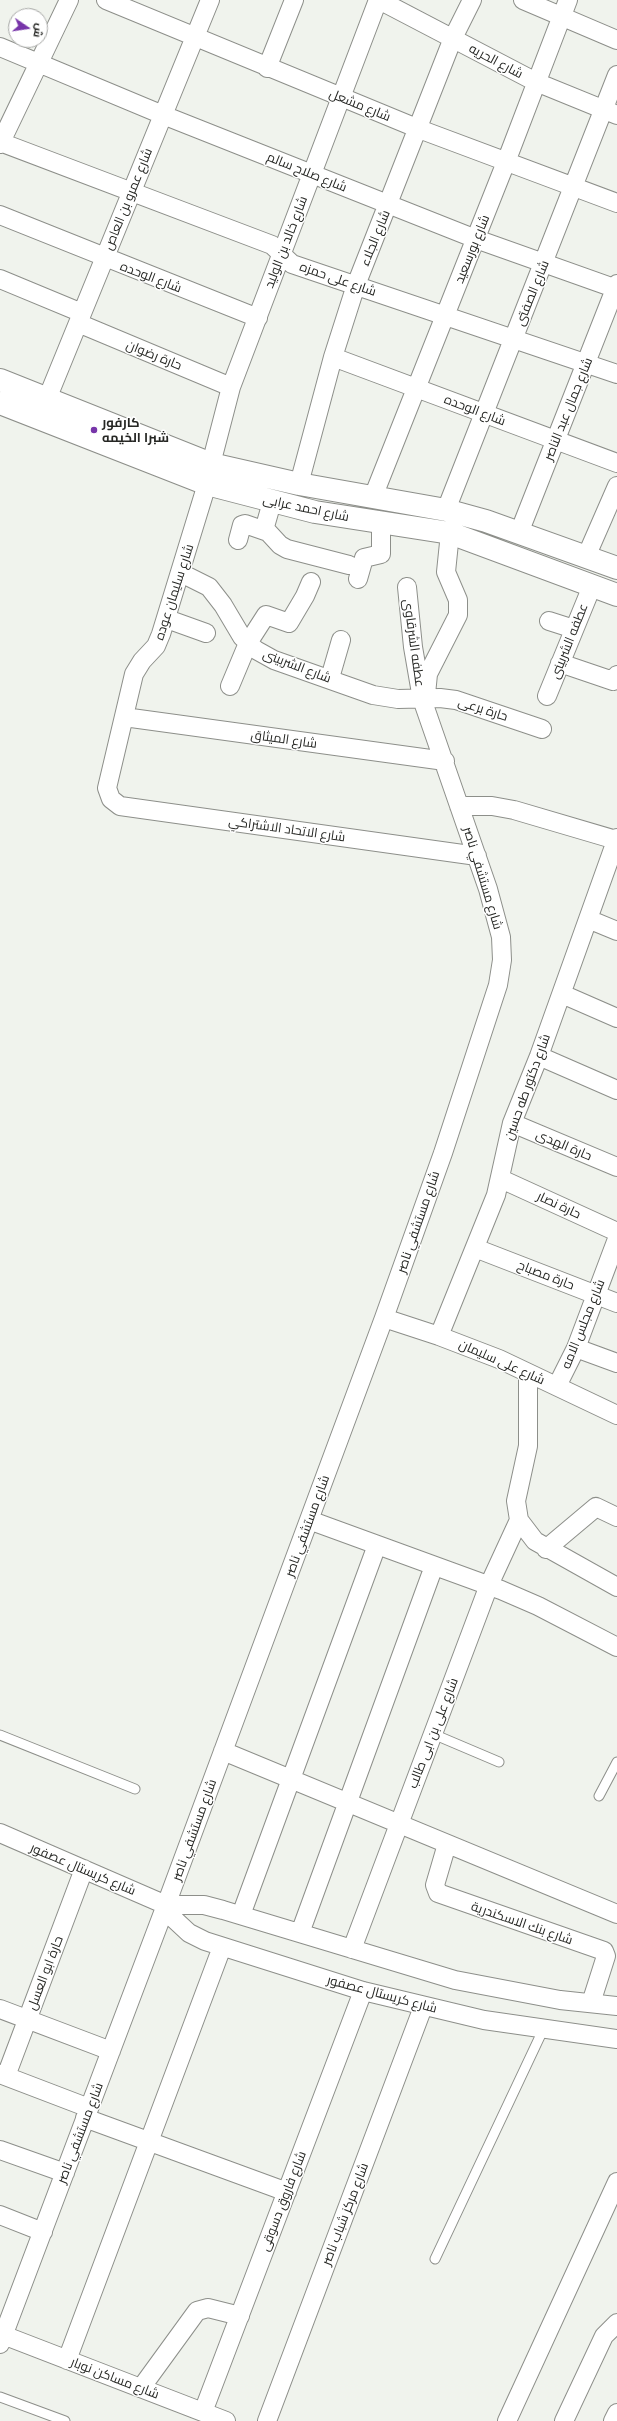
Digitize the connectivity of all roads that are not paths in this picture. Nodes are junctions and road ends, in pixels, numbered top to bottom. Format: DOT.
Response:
graph roads {
  1 [pos="69,0"];
  2 [pos="106,0"];
  3 [pos="210,0"];
  4 [pos="294,0"];
  5 [pos="378,0"];
  6 [pos="472,0"];
  7 [pos="523,0"];
  8 [pos="565,8"];
  9 [pos="194,38"];
  10 [pos="453,38"];
  11 [pos="617,40"];
  12 [pos="0,47"];
  13 [pos="38,63"];
  14 [pos="267,68"];
  15 [pos="617,75"];
  16 [pos="536,82"];
  17 [pos="341,97"];
  18 [pos="610,112"];
  19 [pos="163,115"];
  20 [pos="418,129"];
  21 [pos="0,143"];
  22 [pos="506,162"];
  23 [pos="312,174"];
  24 [pos="574,187"];
  25 [pos="132,192"];
  26 [pos="617,203"];
  27 [pos="389,205"];
  28 [pos="0,215"];
  29 [pos="476,239"];
  30 [pos="282,254"];
  31 [pos="104,259"];
  32 [pos="544,263"];
  33 [pos="0,279"];
  34 [pos="356,285"];
  35 [pos="616,288"];
  36 [pos="445,316"];
  37 [pos="80,318"];
  38 [pos="258,318"];
  39 [pos="514,339"];
  40 [pos="333,357"];
  41 [pos="586,364"];
  42 [pos="617,374"];
  43 [pos="0,380"];
  44 [pos="231,387"];
  45 [pos="416,388"];
  46 [pos="47,399"];
  47 [pos="0,402"];
  48 [pos="484,413"];
  49 [pos="556,440"];
  50 [pos="617,463"];
  51 [pos="209,474"];
  52 [pos="299,484"];
  53 [pos="617,486"];
  54 [pos="373,497"];
  55 [pos="272,502"];
  56 [pos="446,510"];
  57 [pos="381,522"];
  58 [pos="264,530"];
  59 [pos="450,533"];
  60 [pos="518,533"];
  61 [pos="238,540"];
  62 [pos="586,558"];
  63 [pos="617,568"];
  64 [pos="181,573"];
  65 [pos="311,582"];
  66 [pos="407,586"];
  67 [pos="592,586"];
  68 [pos="617,595"];
  69 [pos="166,619"];
  70 [pos="549,621"];
  71 [pos="574,629"];
  72 [pos="206,633"];
  73 [pos="340,640"];
  74 [pos="248,643"];
  75 [pos="560,663"];
  76 [pos="617,675"];
  77 [pos="330,678"];
  78 [pos="230,686"];
  79 [pos="547,696"];
  80 [pos="424,698"];
  81 [pos="124,717"];
  82 [pos="542,729"];
  83 [pos="445,761"];
  84 [pos="107,788"];
  85 [pos="460,806"];
  86 [pos="615,848"];
  87 [pos="477,856"];
  88 [pos="588,919"];
  89 [pos="617,931"];
  90 [pos="562,994"];
  91 [pos="617,1018"];
  92 [pos="539,1056"];
  93 [pos="617,1090"];
  94 [pos="512,1123"];
  95 [pos="617,1167"];
  96 [pos="501,1179"];
  97 [pos="617,1232"];
  98 [pos="617,1238"];
  99 [pos="475,1248"];
  100 [pos="596,1295"];
  101 [pos="617,1303"];
  102 [pos="384,1318"];
  103 [pos="439,1336"];
  104 [pos="576,1348"];
  105 [pos="617,1363"];
  106 [pos="528,1373"];
  107 [pos="557,1386"];
  108 [pos="612,1408"];
  109 [pos="617,1517"];
  110 [pos="309,1520"];
  111 [pos="520,1520"];
  112 [pos="378,1545"];
  113 [pos="546,1549"];
  114 [pos="434,1566"];
  115 [pos="489,1586"];
  116 [pos="617,1587"];
  117 [pos="617,1647"];
  118 [pos="433,1734"];
  119 [pos="0,1735"];
  120 [pos="223,1751"];
  121 [pos="499,1762"];
  122 [pos="617,1762"];
  123 [pos="291,1779"];
  124 [pos="135,1789"];
  125 [pos="599,1796"];
  126 [pos="348,1802"];
  127 [pos="399,1824"];
  128 [pos="0,1834"];
  129 [pos="447,1844"];
  130 [pos="84,1869"];
  131 [pos="166,1905"];
  132 [pos="617,1914"];
  133 [pos="241,1915"];
  134 [pos="300,1933"];
  135 [pos="222,1947"];
  136 [pos="352,1949"];
  137 [pos="363,1991"];
  138 [pos="591,2003"];
  139 [pos="617,2006"];
  140 [pos="424,2007"];
  141 [pos="0,2010"];
  142 [pos="27,2020"];
  143 [pos="543,2030"];
  144 [pos="617,2039"];
  145 [pos="111,2051"];
  146 [pos="3,2075"];
  147 [pos="87,2113"];
  148 [pos="149,2141"];
  149 [pos="0,2150"];
  150 [pos="65,2173"];
  151 [pos="617,2182"];
  152 [pos="287,2192"];
  153 [pos="0,2215"];
  154 [pos="42,2232"];
  155 [pos="435,2259"];
  156 [pos="240,2316"];
  157 [pos="617,2323"];
  158 [pos="1,2342"];
  159 [pos="67,2360"];
  160 [pos="141,2388"];
  161 [pos="0,2397"];
  162 [pos="203,2412"];
  163 [pos="617,2414"];
  164 [pos="65,2421"];
  165 [pos="226,2421"];
  166 [pos="267,2421"];
  167 [pos="507,2421"];
  168 [pos="564,2421"];
  169 [pos="614,2421"];
  1 -- 13 [label="street"];
  2 -- 9 [label="street, شارع مشعل"];
  3 -- 9 [label="street, شارع عمرو بن العاص"];
  4 -- 14 [label="street"];
  5 -- 10 [label="street, شارع الحريه"];
  5 -- 17 [label="street, شارع خالد بن الوليد"];
  6 -- 10 [label="street, شارع الجلاء"];
  7 -- 8 [label="street"];
  8 -- 11 [label="street"];
  8 -- 16 [label="street, شارع بورسعيد"];
  9 -- 14 [label="street, شارع مشعل"];
  9 -- 19 [label="street, شارع عمرو بن العاص"];
  10 -- 16 [label="street, شارع الحريه"];
  10 -- 20 [label="street, شارع الجلاء"];
  12 -- 13 [label="street, شارع صلاح سالم"];
  13 -- 19 [label="street, شارع صلاح سالم"];
  13 -- 21 [label="street"];
  14 -- 17 [label="street, شارع مشعل"];
  15 -- 18 [label="street, شارع الصفتى"];
  16 -- 18 [label="street, شارع الحريه"];
  16 -- 22 [label="street, شارع بورسعيد"];
  17 -- 20 [label="street, شارع مشعل"];
  17 -- 23 [label="street, شارع خالد بن الوليد"];
  18 -- 24 [label="street, شارع الصفتى"];
  19 -- 23 [label="street, شارع صلاح سالم"];
  19 -- 25 [label="street, شارع عمرو بن العاص"];
  20 -- 22 [label="street, شارع مشعل"];
  20 -- 27 [label="street, شارع الجلاء"];
  21 -- 25 [label="street, شارع على حمزه"];
  22 -- 24 [label="street, شارع مشعل"];
  22 -- 29 [label="street, شارع بورسعيد"];
  23 -- 27 [label="street, شارع صلاح سالم"];
  23 -- 30 [label="street, شارع خالد بن الوليد"];
  24 -- 26 [label="street, شارع مشعل"];
  24 -- 32 [label="street, شارع الصفتى"];
  25 -- 30 [label="street, شارع على حمزه"];
  25 -- 31 [label="street, شارع عمرو بن العاص"];
  27 -- 29 [label="street, شارع صلاح سالم"];
  27 -- 34 [label="street, شارع الجلاء"];
  28 -- 31 [label="street, شارع الوحده"];
  29 -- 32 [label="street, شارع صلاح سالم"];
  29 -- 36 [label="street, شارع بورسعيد"];
  30 -- 34 [label="street, شارع على حمزه"];
  30 -- 38 [label="street, شارع خالد بن الوليد"];
  31 -- 37 [label="street, شارع عمرو بن العاص"];
  31 -- 38 [label="street, شارع الوحده"];
  32 -- 35 [label="street, شارع صلاح سالم"];
  32 -- 39 [label="street, شارع الصفتى"];
  33 -- 37 [label="street, حارة رضوان"];
  34 -- 36 [label="street, شارع على حمزه"];
  34 -- 40 [label="street, شارع الجلاء"];
  35 -- 41 [label="street, شارع جمال عبد الناصر"];
  36 -- 39 [label="street, شارع على حمزه"];
  36 -- 45 [label="street, شارع بورسعيد"];
  37 -- 44 [label="street, حارة رضوان"];
  37 -- 46 [label="street, شارع عمرو بن العاص"];
  38 -- 44 [label="street, شارع خالد بن الوليد"];
  39 -- 41 [label="street, شارع على حمزه"];
  39 -- 48 [label="street, شارع الصفتى"];
  40 -- 45 [label="street, شارع الوحده"];
  40 -- 52 [label="street, شارع الجلاء"];
  41 -- 42 [label="street, شارع على حمزه"];
  41 -- 49 [label="street, شارع جمال عبد الناصر"];
  43 -- 46 [label="street, شارع احمد عرابى"];
  44 -- 51 [label="street, شارع خالد بن الوليد"];
  45 -- 48 [label="street, شارع الوحده"];
  45 -- 54 [label="street, شارع بورسعيد"];
  46 -- 51 [label="street, شارع احمد عرابى"];
  47 -- 51 [label="street, شارع احمد عرابى"];
  48 -- 49 [label="street, شارع الوحده"];
  48 -- 56 [label="street, شارع الصفتى"];
  49 -- 50 [label="street, شارع الوحده"];
  49 -- 60 [label="street, شارع جمال عبد الناصر"];
  51 -- 52 [label="street, شارع احمد عرابى"];
  51 -- 55 [label="street, شارع احمد عرابى"];
  51 -- 64 [label="street, شارع سليمان عوده"];
  52 -- 54 [label="street, شارع احمد عرابى"];
  53 -- 62 [label="street"];
  54 -- 56 [label="street, شارع احمد عرابى"];
  55 -- 57 [label="street, شارع احمد عرابى"];
  55 -- 58 [label="street"];
  56 -- 60 [label="street, شارع احمد عرابى"];
  57 -- 58 [label="street"];
  57 -- 59 [label="street, شارع احمد عرابى"];
  58 -- 61 [label="street"];
  59 -- 67 [label="street, شارع احمد عرابى"];
  59 -- 80 [label="street"];
  60 -- 62 [label="street, شارع احمد عرابى"];
  62 -- 63 [label="street, شارع احمد عرابى"];
  64 -- 69 [label="street, شارع سليمان عوده"];
  64 -- 74 [label="street, شارع الشربينى"];
  65 -- 74 [label="street"];
  66 -- 80 [label="street, عطفه الشرقاوى"];
  67 -- 68 [label="street, شارع احمد عرابى"];
  67 -- 71 [label="street, عطفه الشربينى"];
  69 -- 72 [label="street"];
  69 -- 81 [label="street, شارع سليمان عوده"];
  70 -- 71 [label="street"];
  71 -- 75 [label="street, عطفه الشربينى"];
  73 -- 77 [label="street"];
  74 -- 77 [label="street, شارع الشربينى"];
  74 -- 78 [label="street"];
  75 -- 76 [label="street"];
  75 -- 79 [label="street, عطفه الشربينى"];
  77 -- 80 [label="street, شارع الشربينى"];
  80 -- 82 [label="street, حارة برعى"];
  80 -- 83 [label="street, شارع مستشفي ناصر"];
  81 -- 83 [label="street, شارع الميثاق"];
  81 -- 84 [label="street, شارع سليمان عوده"];
  83 -- 85 [label="street, شارع مستشفي ناصر"];
  84 -- 87 [label="street, شارع الاتحاد الاشتراكي"];
  85 -- 86 [label="street"];
  85 -- 87 [label="street, شارع مستشفي ناصر"];
  86 -- 88 [label="street, شارع دكتور طه حسين"];
  87 -- 102 [label="street, شارع مستشفي ناصر"];
  88 -- 89 [label="street"];
  88 -- 90 [label="street, شارع دكتور طه حسين"];
  90 -- 91 [label="street"];
  90 -- 92 [label="street, شارع دكتور طه حسين"];
  92 -- 93 [label="street"];
  92 -- 94 [label="street, شارع دكتور طه حسين"];
  94 -- 95 [label="street, حارة الهدى"];
  94 -- 96 [label="street, شارع دكتور طه حسين"];
  96 -- 97 [label="street, حارة نصار"];
  96 -- 99 [label="street, شارع دكتور طه حسين"];
  98 -- 100 [label="street, شارع مجلس الامه"];
  99 -- 100 [label="street, حارة مصباح"];
  99 -- 103 [label="street, شارع دكتور طه حسين"];
  100 -- 101 [label="street, حارة مصباح"];
  100 -- 104 [label="street, شارع مجلس الامه"];
  102 -- 103 [label="street, شارع على سليمان"];
  102 -- 110 [label="street, شارع مستشفي ناصر"];
  103 -- 106 [label="street, شارع على سليمان"];
  104 -- 105 [label="street"];
  104 -- 107 [label="street, شارع مجلس الامه"];
  106 -- 107 [label="street, شارع على سليمان"];
  106 -- 111 [label="street"];
  107 -- 108 [label="street, شارع على سليمان"];
  109 -- 113 [label="street"];
  110 -- 112 [label="street"];
  110 -- 120 [label="street, شارع مستشفي ناصر"];
  111 -- 113 [label="street"];
  111 -- 115 [label="street, شارع على بن ابى طالب"];
  112 -- 114 [label="street"];
  112 -- 123 [label="street"];
  113 -- 116 [label="street"];
  114 -- 115 [label="street"];
  114 -- 126 [label="street"];
  115 -- 117 [label="street"];
  115 -- 118 [label="street, شارع على بن ابى طالب"];
  118 -- 121 [label="lane"];
  118 -- 127 [label="street, شارع على بن ابى طالب"];
  119 -- 124 [label="lane"];
  120 -- 123 [label="street"];
  120 -- 131 [label="street, شارع مستشفي ناصر"];
  122 -- 125 [label="lane"];
  123 -- 126 [label="street"];
  123 -- 133 [label="street"];
  126 -- 127 [label="street"];
  126 -- 134 [label="street"];
  127 -- 129 [label="street"];
  127 -- 136 [label="street, شارع على بن ابى طالب"];
  128 -- 130 [label="street, شارع كريستال عصفور"];
  129 -- 132 [label="street"];
  129 -- 138 [label="street, شارع بنك الاسكندرية"];
  130 -- 131 [label="street, شارع كريستال عصفور"];
  130 -- 142 [label="street, حارة ابو العسل"];
  131 -- 133 [label="street, شارع كريستال عصفور"];
  131 -- 135 [label="street, شارع كريستال عصفور"];
  131 -- 145 [label="street, شارع مستشفي ناصر"];
  133 -- 134 [label="street, شارع كريستال عصفور"];
  134 -- 136 [label="street, شارع كريستال عصفور"];
  135 -- 137 [label="street, شارع كريستال عصفور"];
  135 -- 148 [label="street"];
  136 -- 138 [label="street, شارع كريستال عصفور"];
  137 -- 140 [label="street, شارع كريستال عصفور"];
  137 -- 152 [label="street, شارع فاروق دسوقى"];
  138 -- 139 [label="street, شارع كريستال عصفور"];
  140 -- 143 [label="street, شارع كريستال عصفور"];
  140 -- 166 [label="street, شارع مركز شباب ناصر"];
  141 -- 142 [label="street"];
  142 -- 145 [label="street"];
  142 -- 146 [label="street, حارة ابو العسل"];
  143 -- 144 [label="street, شارع كريستال عصفور"];
  143 -- 155 [label="lane"];
  145 -- 147 [label="street, شارع مستشفي ناصر"];
  146 -- 147 [label="street"];
  147 -- 148 [label="street"];
  147 -- 150 [label="street, شارع مستشفي ناصر"];
  148 -- 152 [label="street"];
  148 -- 159 [label="street"];
  149 -- 150 [label="street"];
  150 -- 154 [label="street, شارع مستشفي ناصر"];
  151 -- 167 [label="street"];
  152 -- 156 [label="street, شارع فاروق دسوقى"];
  153 -- 154 [label="street"];
  154 -- 158 [label="street, شارع مستشفي ناصر"];
  156 -- 160 [label="street"];
  156 -- 162 [label="street, شارع فاروق دسوقى"];
  157 -- 168 [label="street"];
  158 -- 159 [label="street, شارع مساكن نوبار"];
  159 -- 160 [label="street, شارع مساكن نوبار"];
  160 -- 162 [label="street, شارع مساكن نوبار"];
  161 -- 164 [label="lane"];
  162 -- 165 [label="street, شارع مساكن نوبار"];
  163 -- 169 [label="street"];
}
